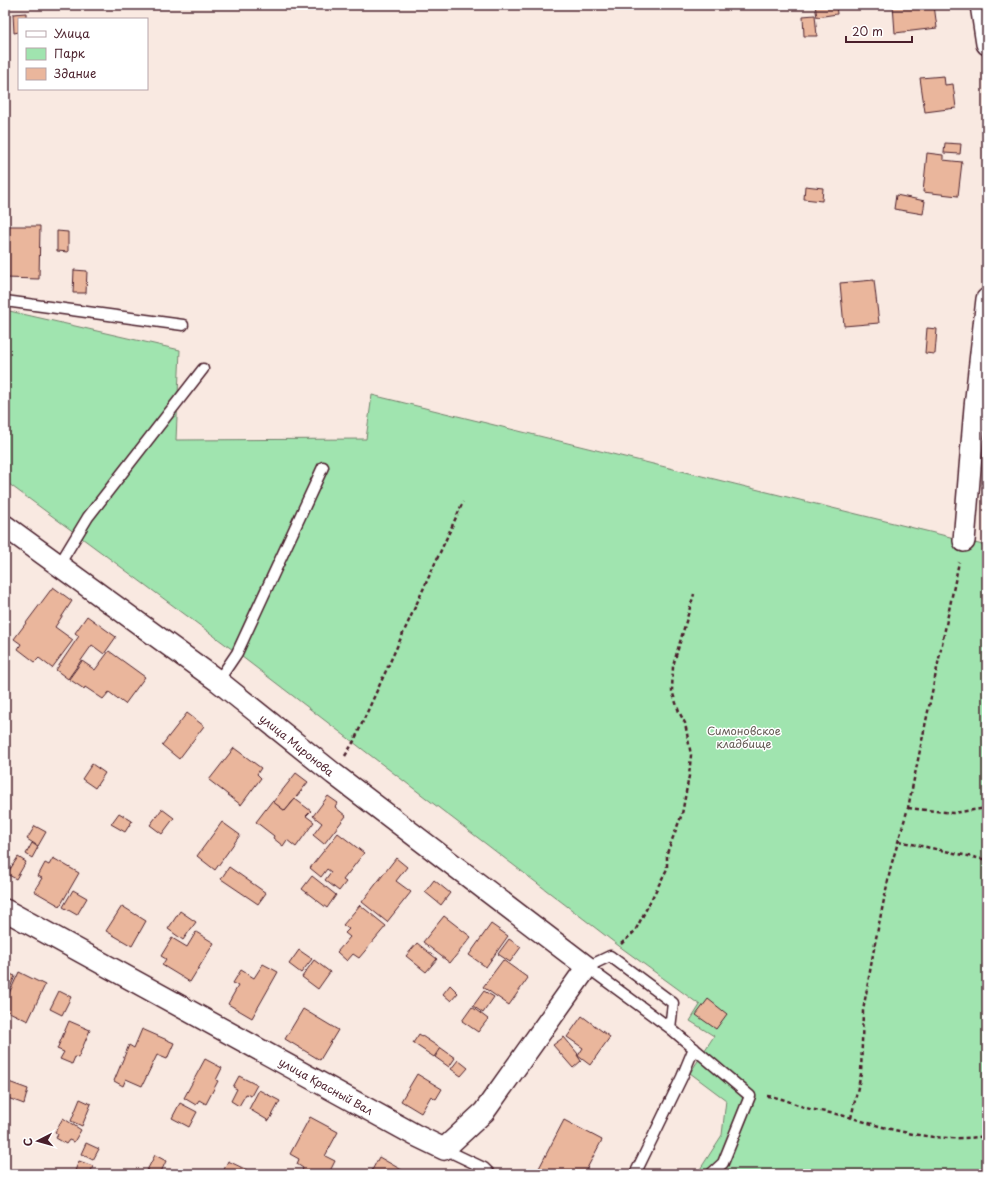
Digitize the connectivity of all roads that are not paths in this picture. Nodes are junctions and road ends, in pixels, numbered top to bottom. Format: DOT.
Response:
graph roads {
  1 [pos="981,5"];
  2 [pos="987,44"];
  3 [pos="987,299"];
  4 [pos="5,301"];
  5 [pos="183,325"];
  6 [pos="203,369"];
  7 [pos="323,467"];
  8 [pos="5,526"];
  9 [pos="964,541"];
  10 [pos="59,566"];
  11 [pos="218,681"];
  12 [pos="5,910"];
  13 [pos="587,967"];
  14 [pos="670,1028"];
  15 [pos="694,1048"];
  16 [pos="444,1149"];
  17 [pos="490,1174"];
  18 [pos="635,1174"];
  19 [pos="711,1174"];
  1 -- 2 [label="street"];
  3 -- 9 [label="street"];
  4 -- 5 [label="lane"];
  6 -- 10 [label="lane"];
  7 -- 11 [label="lane"];
  8 -- 10 [label="street, улица Миронова"];
  10 -- 11 [label="street, улица Миронова"];
  11 -- 13 [label="street, улица Миронова"];
  12 -- 16 [label="street, улица Красный Вал"];
  13 -- 14 [label="lane"];
  13 -- 14 [label="lane"];
  13 -- 16 [label="street"];
  14 -- 15 [label="lane"];
  15 -- 18 [label="lane"];
  15 -- 19 [label="lane"];
  16 -- 17 [label="lane"];
}
